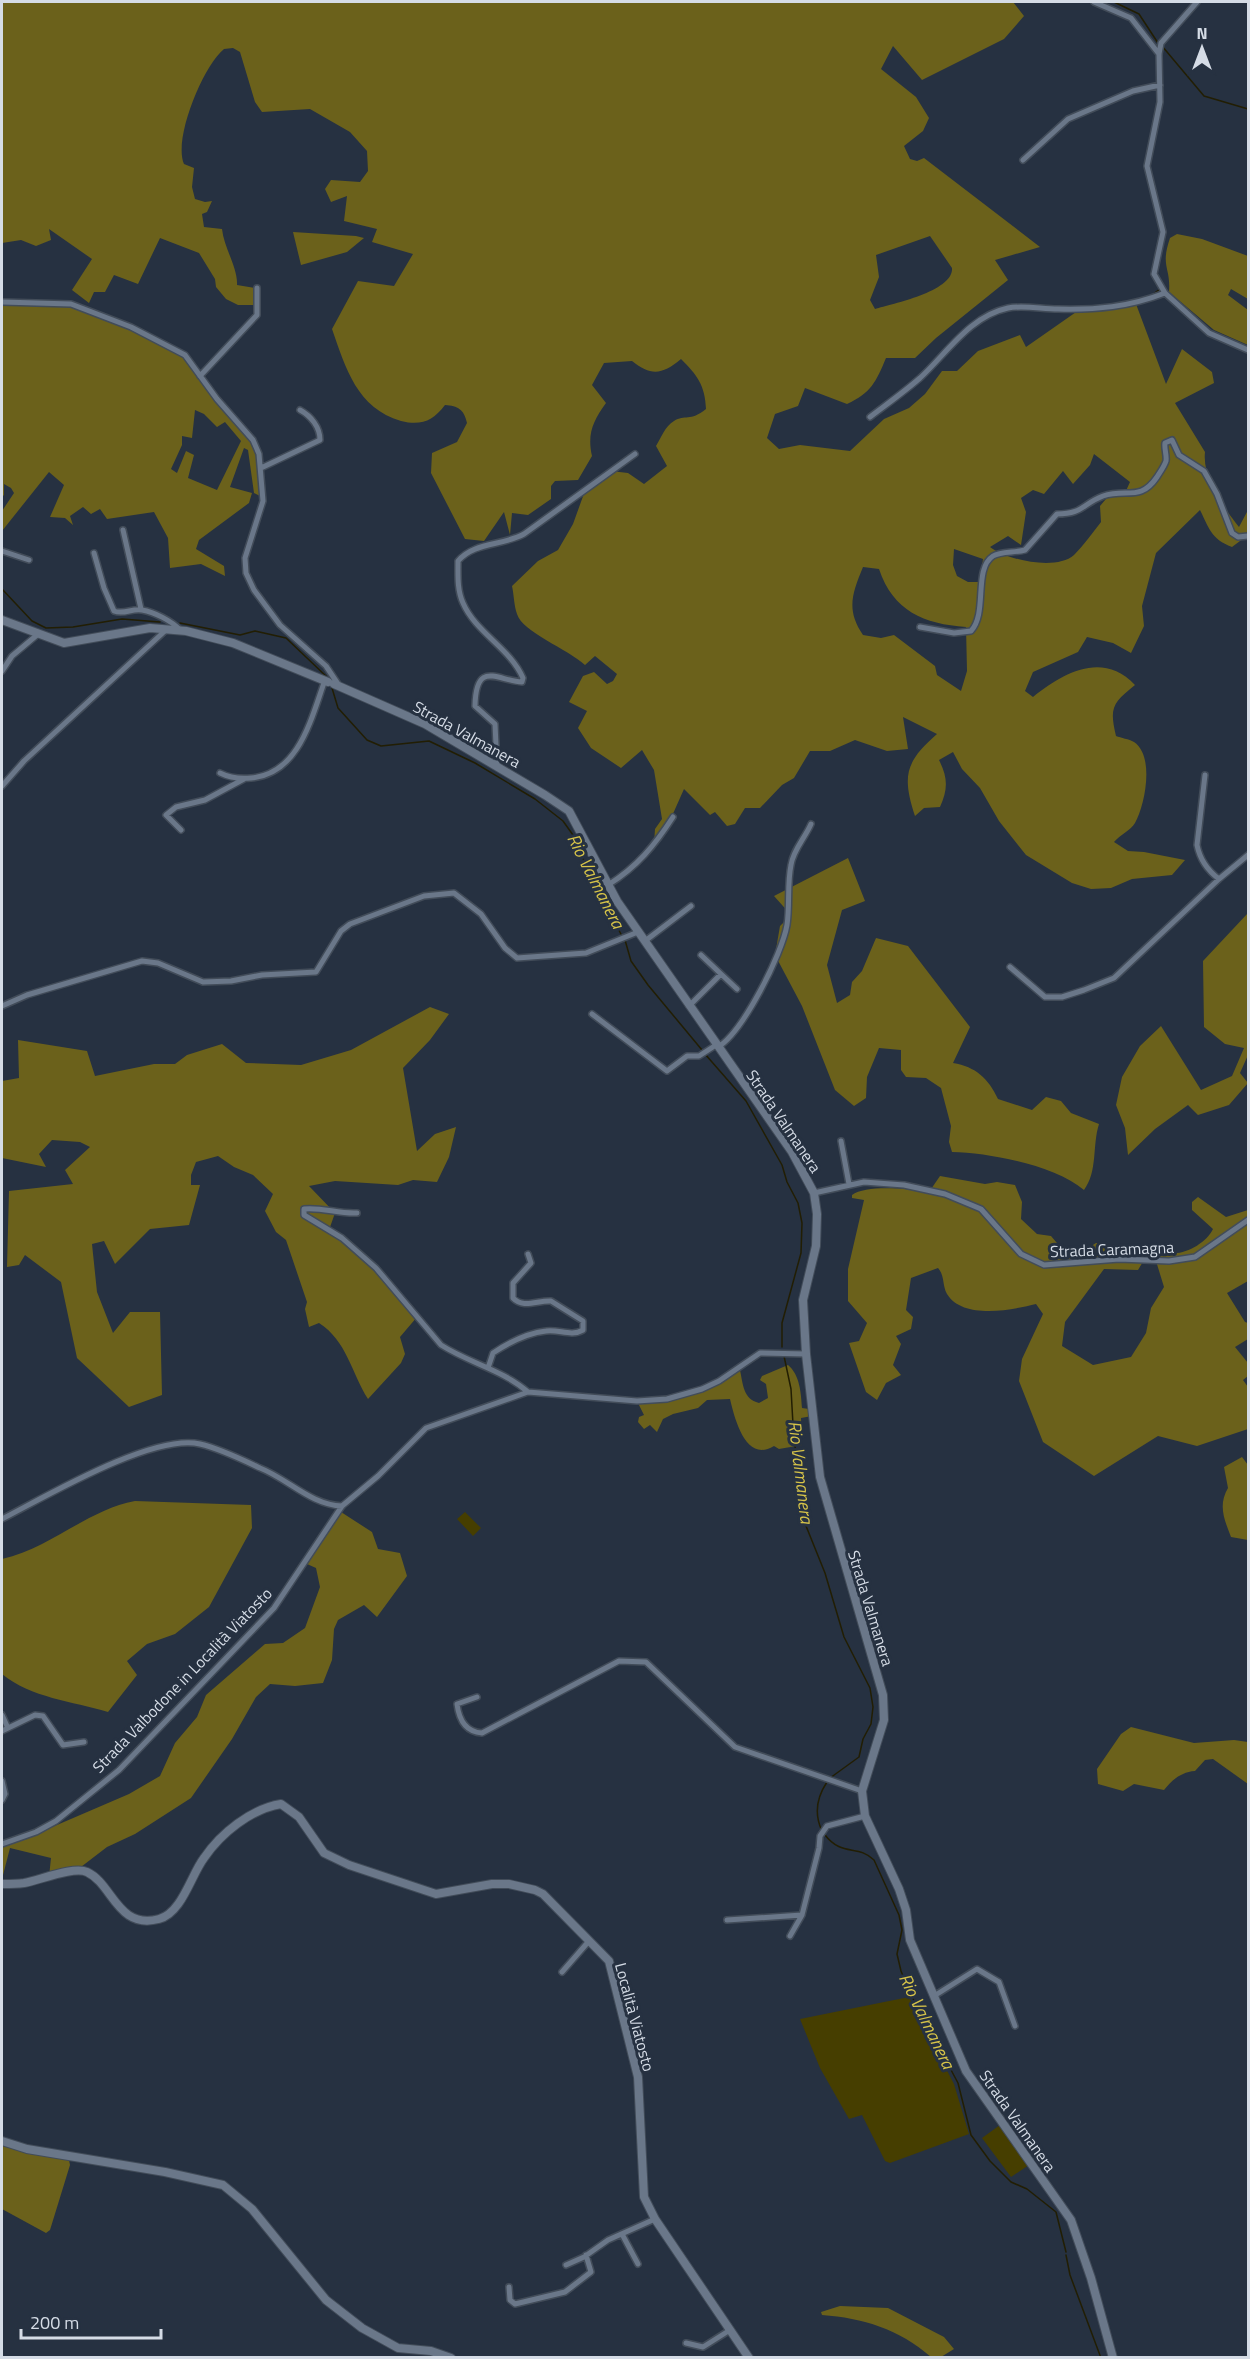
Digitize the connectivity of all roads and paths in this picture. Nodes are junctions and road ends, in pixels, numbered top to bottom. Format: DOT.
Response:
graph roads {
  1 [pos="1094,2"];
  2 [pos="1197,2"];
  3 [pos="1159,54"];
  4 [pos="1160,85"];
  5 [pos="1023,160"];
  6 [pos="257,288"];
  7 [pos="1164,292"];
  8 [pos="2,302"];
  9 [pos="1248,350"];
  10 [pos="200,376"];
  11 [pos="300,410"];
  12 [pos="870,417"];
  13 [pos="636,454"];
  14 [pos="261,468"];
  15 [pos="123,530"];
  16 [pos="1248,536"];
  17 [pos="2,551"];
  18 [pos="94,553"];
  19 [pos="29,560"];
  20 [pos="141,609"];
  21 [pos="2,620"];
  22 [pos="920,627"];
  23 [pos="168,628"];
  24 [pos="180,630"];
  25 [pos="37,635"];
  26 [pos="2,671"];
  27 [pos="331,683"];
  28 [pos="497,766"];
  29 [pos="220,773"];
  30 [pos="1205,775"];
  31 [pos="245,778"];
  32 [pos="2,786"];
  33 [pos="673,817"];
  34 [pos="812,824"];
  35 [pos="181,830"];
  36 [pos="1248,855"];
  37 [pos="1219,879"];
  38 [pos="608,885"];
  39 [pos="691,906"];
  40 [pos="638,932"];
  41 [pos="645,941"];
  42 [pos="701,955"];
  43 [pos="1010,967"];
  44 [pos="720,974"];
  45 [pos="737,989"];
  46 [pos="2,1006"];
  47 [pos="689,1006"];
  48 [pos="592,1014"];
  49 [pos="717,1046"];
  50 [pos="841,1141"];
  51 [pos="849,1184"];
  52 [pos="814,1193"];
  53 [pos="357,1213"];
  54 [pos="1248,1220"];
  55 [pos="528,1254"];
  56 [pos="806,1354"];
  57 [pos="488,1368"];
  58 [pos="528,1392"];
  59 [pos="342,1506"];
  60 [pos="2,1519"];
  61 [pos="477,1697"];
  62 [pos="2,1715"];
  63 [pos="8,1728"];
  64 [pos="2,1731"];
  65 [pos="84,1742"];
  66 [pos="2,1781"];
  67 [pos="862,1791"];
  68 [pos="2,1800"];
  69 [pos="865,1816"];
  70 [pos="2,1844"];
  71 [pos="2,1884"];
  72 [pos="802,1915"];
  73 [pos="727,1920"];
  74 [pos="790,1936"];
  75 [pos="589,1941"];
  76 [pos="562,1972"];
  77 [pos="934,1996"];
  78 [pos="1015,2026"];
  79 [pos="2,2141"];
  80 [pos="655,2219"];
  81 [pos="622,2234"];
  82 [pos="586,2255"];
  83 [pos="638,2264"];
  84 [pos="566,2265"];
  85 [pos="509,2287"];
  86 [pos="730,2330"];
  87 [pos="686,2343"];
  88 [pos="451,2358"];
  89 [pos="748,2358"];
  90 [pos="1113,2358"];
  1 -- 3 [label="street"];
  2 -- 3 [label="street"];
  3 -- 4 [label="street"];
  4 -- 5 [label="street"];
  4 -- 7 [label="street"];
  6 -- 10 [label="street"];
  7 -- 9 [label="street"];
  7 -- 12 [label="street"];
  8 -- 10 [label="street"];
  10 -- 14 [label="street"];
  11 -- 14 [label="street"];
  13 -- 28 [label="street"];
  14 -- 27 [label="street"];
  15 -- 20 [label="street"];
  16 -- 22 [label="street"];
  17 -- 19 [label="street"];
  18 -- 20 [label="street"];
  20 -- 24 [label="street"];
  21 -- 25 [label="street, Strada Valmanera"];
  23 -- 24 [label="street, Strada Valmanera"];
  23 -- 25 [label="street, Strada Valmanera"];
  23 -- 32 [label="street"];
  24 -- 27 [label="street, Strada Valmanera"];
  25 -- 26 [label="street"];
  27 -- 28 [label="street, Strada Valmanera"];
  27 -- 31 [label="street"];
  28 -- 38 [label="street, Strada Valmanera"];
  29 -- 31 [label="street"];
  30 -- 37 [label="street"];
  31 -- 35 [label="street"];
  33 -- 38 [label="street"];
  34 -- 49 [label="street"];
  36 -- 37 [label="street"];
  37 -- 43 [label="street"];
  38 -- 40 [label="street, Strada Valmanera"];
  39 -- 41 [label="street"];
  40 -- 41 [label="street, Strada Valmanera"];
  40 -- 46 [label="street"];
  41 -- 47 [label="street, Strada Valmanera"];
  42 -- 44 [label="street"];
  44 -- 45 [label="street"];
  44 -- 47 [label="street"];
  47 -- 49 [label="street, Strada Valmanera"];
  48 -- 49 [label="street"];
  49 -- 52 [label="street, Strada Valmanera"];
  50 -- 51 [label="street"];
  51 -- 52 [label="street, Strada Caramagna"];
  51 -- 54 [label="street, Strada Caramagna"];
  52 -- 56 [label="street, Strada Valmanera"];
  53 -- 57 [label="street"];
  55 -- 57 [label="street"];
  56 -- 58 [label="street, Strada Valbodone in Località Viatosto"];
  56 -- 67 [label="street, Strada Valmanera"];
  57 -- 58 [label="street"];
  58 -- 59 [label="street, Strada Valbodone in Località Viatosto"];
  59 -- 60 [label="street"];
  59 -- 70 [label="street, Strada Valbodone in Località Viatosto"];
  61 -- 67 [label="street"];
  62 -- 63 [label="street"];
  63 -- 64 [label="street"];
  63 -- 65 [label="street"];
  66 -- 68 [label="street"];
  67 -- 69 [label="street, Strada Valmanera"];
  69 -- 72 [label="street"];
  69 -- 77 [label="street, Strada Valmanera"];
  71 -- 75 [label="street, Località Viatosto"];
  72 -- 73 [label="street"];
  72 -- 74 [label="street"];
  75 -- 76 [label="street"];
  75 -- 80 [label="street, Località Viatosto"];
  77 -- 78 [label="street"];
  77 -- 90 [label="street, Strada Valmanera"];
  79 -- 88 [label="street"];
  80 -- 81 [label="street"];
  80 -- 86 [label="street, Località Viatosto"];
  81 -- 82 [label="street"];
  81 -- 83 [label="street"];
  82 -- 84 [label="street"];
  82 -- 85 [label="street"];
  86 -- 87 [label="street"];
  86 -- 89 [label="street, Località Viatosto"];
}
